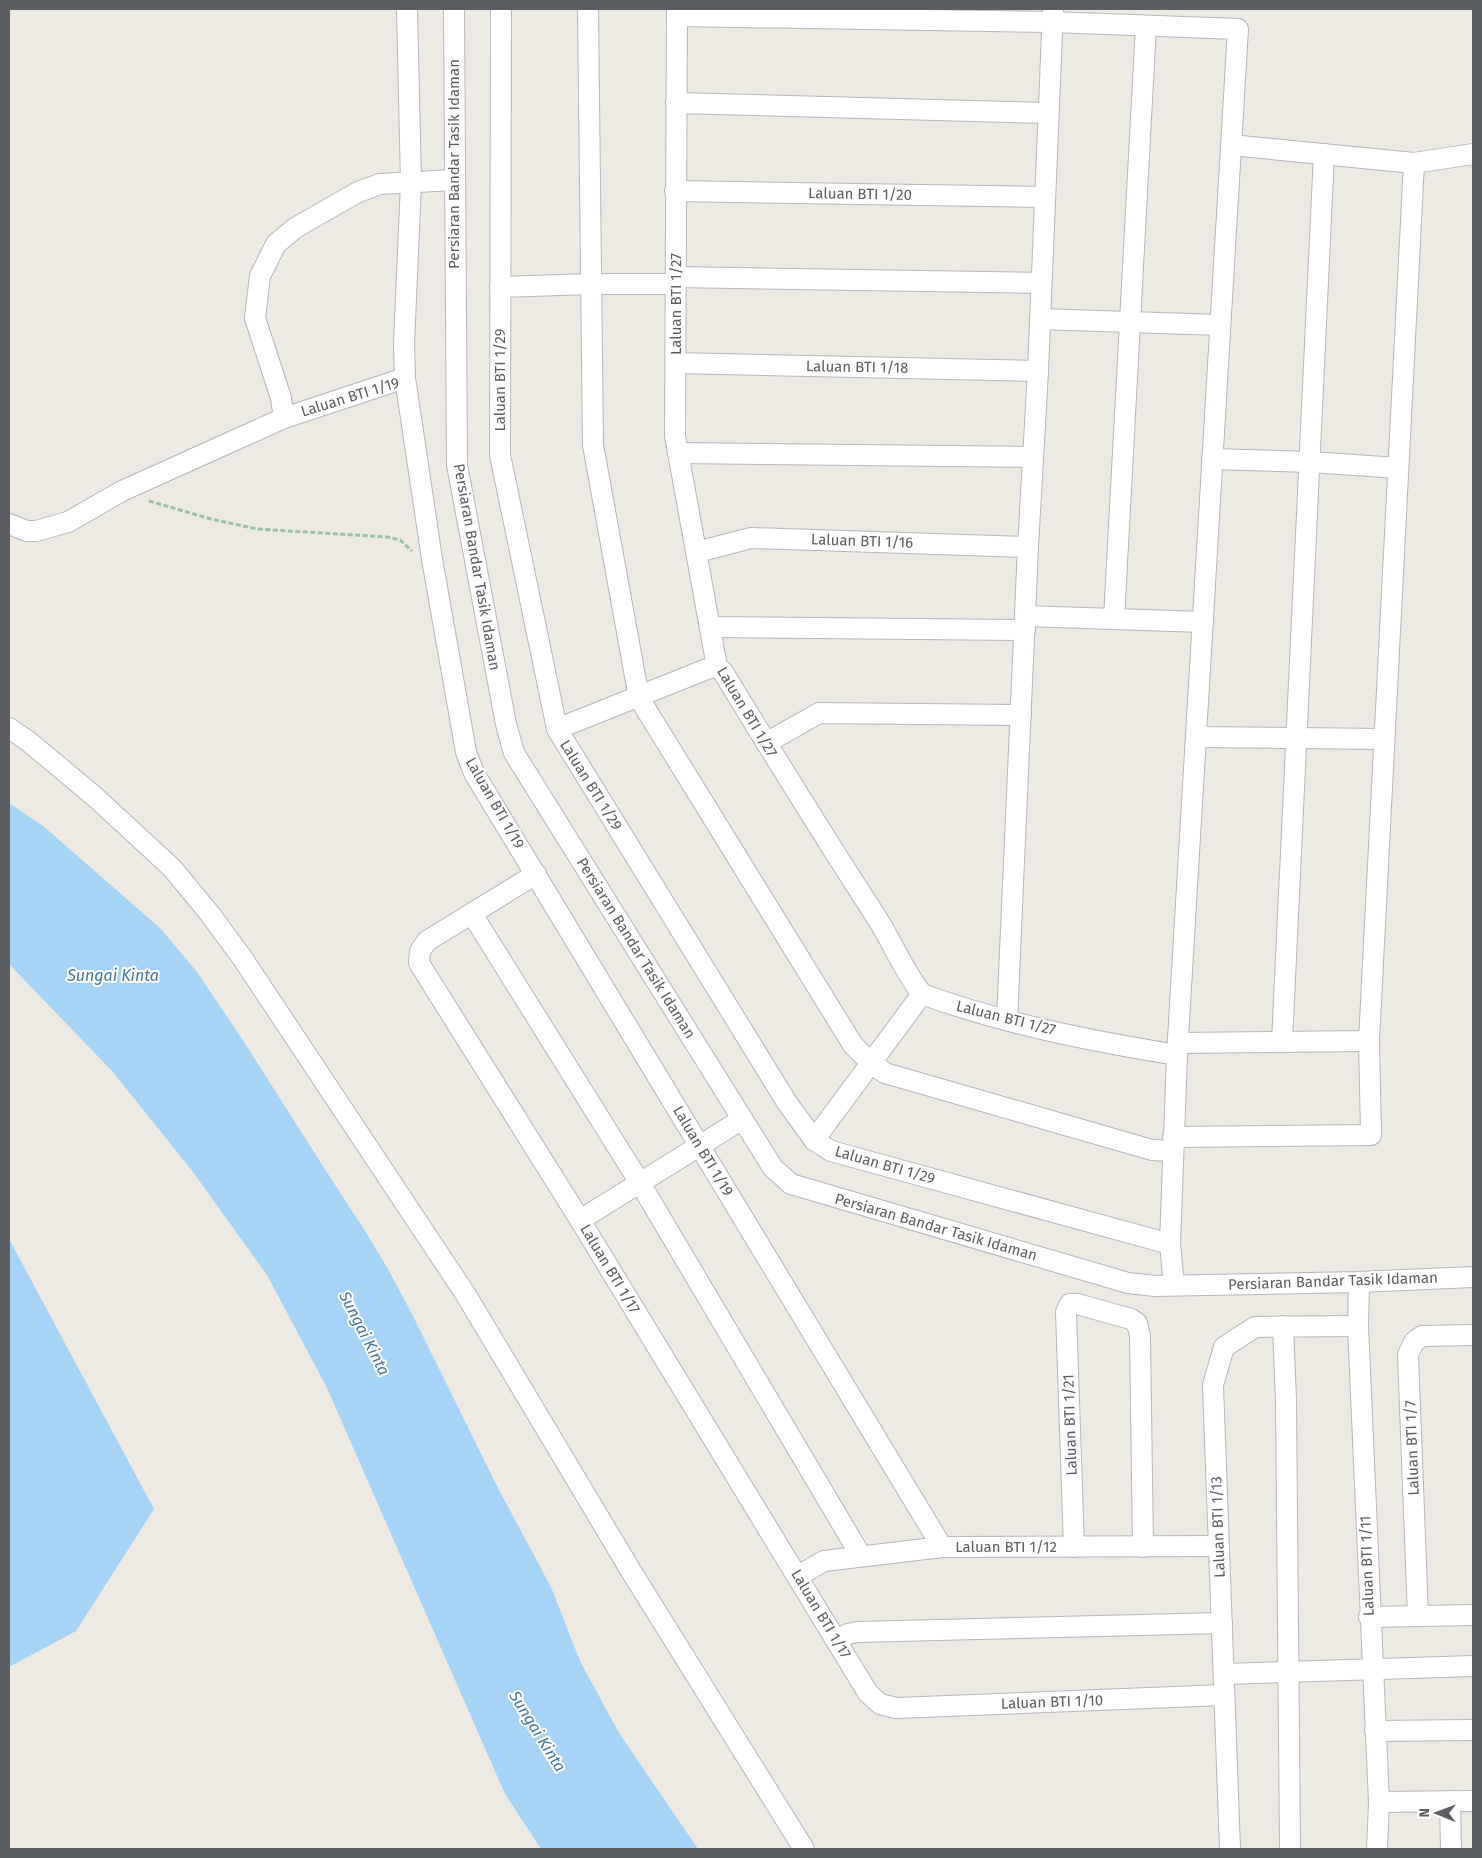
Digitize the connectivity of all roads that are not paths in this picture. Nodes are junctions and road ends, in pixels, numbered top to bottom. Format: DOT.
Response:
graph roads {
  1 [pos="407,9"];
  2 [pos="454,9"];
  3 [pos="500,9"];
  4 [pos="588,9"];
  5 [pos="677,12"];
  6 [pos="1053,15"];
  7 [pos="1146,26"];
  8 [pos="676,103"];
  9 [pos="1048,113"];
  10 [pos="1231,145"];
  11 [pos="1324,154"];
  12 [pos="1473,154"];
  13 [pos="1414,162"];
  14 [pos="454,180"];
  15 [pos="411,183"];
  16 [pos="675,191"];
  17 [pos="1044,197"];
  18 [pos="676,280"];
  19 [pos="1041,282"];
  20 [pos="591,284"];
  21 [pos="500,287"];
  22 [pos="1040,320"];
  23 [pos="1130,322"];
  24 [pos="1220,325"];
  25 [pos="676,363"];
  26 [pos="1038,372"];
  27 [pos="405,378"];
  28 [pos="284,418"];
  29 [pos="678,453"];
  30 [pos="1033,457"];
  31 [pos="1212,459"];
  32 [pos="1310,462"];
  33 [pos="1398,468"];
  34 [pos="9,524"];
  35 [pos="1028,547"];
  36 [pos="697,552"];
  37 [pos="1114,619"];
  38 [pos="1203,622"];
  39 [pos="1025,623"];
  40 [pos="710,627"];
  41 [pos="717,667"];
  42 [pos="639,698"];
  43 [pos="1021,715"];
  44 [pos="9,728"];
  45 [pos="557,730"];
  46 [pos="1196,737"];
  47 [pos="1296,738"];
  48 [pos="1384,739"];
  49 [pos="766,743"];
  50 [pos="536,874"];
  51 [pos="472,914"];
  52 [pos="922,994"];
  53 [pos="1007,1020"];
  54 [pos="1369,1041"];
  55 [pos="1282,1042"];
  56 [pos="1178,1049"];
  57 [pos="871,1062"];
  58 [pos="742,1120"];
  59 [pos="814,1140"];
  60 [pos="1173,1144"];
  61 [pos="700,1145"];
  62 [pos="640,1183"];
  63 [pos="580,1220"];
  64 [pos="1170,1244"];
  65 [pos="1473,1277"];
  66 [pos="1359,1282"];
  67 [pos="1174,1285"];
  68 [pos="1283,1326"];
  69 [pos="1358,1326"];
  70 [pos="1473,1335"];
  71 [pos="1219,1546"];
  72 [pos="942,1547"];
  73 [pos="1074,1547"];
  74 [pos="1144,1547"];
  75 [pos="861,1556"];
  76 [pos="798,1576"];
  77 [pos="1473,1615"];
  78 [pos="1418,1616"];
  79 [pos="1369,1617"];
  80 [pos="1222,1623"];
  81 [pos="836,1640"];
  82 [pos="1473,1666"];
  83 [pos="1372,1669"];
  84 [pos="1288,1671"];
  85 [pos="1224,1674"];
  86 [pos="1224,1695"];
  87 [pos="880,1704"];
  88 [pos="1473,1730"];
  89 [pos="1375,1731"];
  90 [pos="1450,1801"];
  91 [pos="1473,1801"];
  92 [pos="1379,1802"];
  93 [pos="804,1849"];
  94 [pos="1230,1849"];
  95 [pos="1290,1849"];
  96 [pos="1377,1849"];
  97 [pos="1451,1849"];
  1 -- 15 [label="street"];
  2 -- 14 [label="street, Persiaran Bandar Tasik Idaman"];
  3 -- 21 [label="street, Laluan BTI 1/29"];
  4 -- 20 [label="street"];
  5 -- 6 [label="street"];
  5 -- 8 [label="street, Laluan BTI 1/27"];
  6 -- 7 [label="street"];
  6 -- 9 [label="street"];
  7 -- 10 [label="street"];
  7 -- 23 [label="street"];
  8 -- 9 [label="street"];
  8 -- 16 [label="street, Laluan BTI 1/27"];
  9 -- 17 [label="street"];
  10 -- 11 [label="street"];
  10 -- 24 [label="street"];
  11 -- 13 [label="street"];
  11 -- 32 [label="street"];
  12 -- 13 [label="street"];
  13 -- 33 [label="street"];
  14 -- 15 [label="street"];
  14 -- 58 [label="street, Persiaran Bandar Tasik Idaman"];
  15 -- 27 [label="street"];
  15 -- 28 [label="street"];
  16 -- 17 [label="street, Laluan BTI 1/20"];
  16 -- 18 [label="street, Laluan BTI 1/27"];
  17 -- 19 [label="street"];
  18 -- 19 [label="street"];
  18 -- 20 [label="street"];
  18 -- 25 [label="street, Laluan BTI 1/27"];
  19 -- 22 [label="street"];
  20 -- 21 [label="street"];
  20 -- 42 [label="street"];
  21 -- 45 [label="street, Laluan BTI 1/29"];
  22 -- 23 [label="street"];
  22 -- 26 [label="street"];
  23 -- 24 [label="street"];
  23 -- 37 [label="street"];
  24 -- 31 [label="street"];
  25 -- 26 [label="street, Laluan BTI 1/18"];
  25 -- 29 [label="street, Laluan BTI 1/27"];
  26 -- 30 [label="street"];
  27 -- 28 [label="street, Laluan BTI 1/19"];
  27 -- 50 [label="street, Laluan BTI 1/19"];
  28 -- 34 [label="street, Laluan BTI 1/19"];
  29 -- 30 [label="street"];
  29 -- 36 [label="street, Laluan BTI 1/27"];
  30 -- 35 [label="street"];
  31 -- 32 [label="street"];
  31 -- 38 [label="street"];
  32 -- 33 [label="street"];
  32 -- 47 [label="street"];
  33 -- 48 [label="street"];
  35 -- 36 [label="street, Laluan BTI 1/16"];
  35 -- 39 [label="street"];
  36 -- 40 [label="street, Laluan BTI 1/27"];
  37 -- 38 [label="street"];
  37 -- 39 [label="street"];
  38 -- 46 [label="street"];
  39 -- 40 [label="street"];
  39 -- 43 [label="street"];
  40 -- 41 [label="street, Laluan BTI 1/27"];
  41 -- 42 [label="street"];
  41 -- 49 [label="street, Laluan BTI 1/27"];
  42 -- 45 [label="street"];
  42 -- 57 [label="street"];
  43 -- 49 [label="street"];
  43 -- 53 [label="street"];
  44 -- 93 [label="street"];
  45 -- 59 [label="street, Laluan BTI 1/29"];
  46 -- 47 [label="street"];
  46 -- 56 [label="street"];
  47 -- 48 [label="street"];
  47 -- 55 [label="street"];
  48 -- 54 [label="street"];
  49 -- 52 [label="street, Laluan BTI 1/27"];
  50 -- 51 [label="street, Laluan BTI 1/17"];
  50 -- 61 [label="street, Laluan BTI 1/19"];
  51 -- 62 [label="street"];
  51 -- 63 [label="street, Laluan BTI 1/17"];
  52 -- 53 [label="street, Laluan BTI 1/27"];
  52 -- 57 [label="street"];
  53 -- 56 [label="street, Laluan BTI 1/27"];
  54 -- 55 [label="street, Laluan BTI 1/27"];
  54 -- 60 [label="street"];
  55 -- 56 [label="street, Laluan BTI 1/27"];
  56 -- 60 [label="street"];
  57 -- 59 [label="street"];
  57 -- 60 [label="street"];
  58 -- 61 [label="street"];
  58 -- 67 [label="street, Persiaran Bandar Tasik Idaman"];
  59 -- 64 [label="street, Laluan BTI 1/29"];
  60 -- 64 [label="street"];
  61 -- 62 [label="street"];
  61 -- 72 [label="street, Laluan BTI 1/19"];
  62 -- 63 [label="street"];
  62 -- 75 [label="street"];
  63 -- 76 [label="street, Laluan BTI 1/17"];
  64 -- 67 [label="street"];
  65 -- 66 [label="street, Persiaran Bandar Tasik Idaman"];
  66 -- 67 [label="street, Persiaran Bandar Tasik Idaman"];
  66 -- 69 [label="street, Laluan BTI 1/11"];
  68 -- 69 [label="street, Laluan BTI 1/13"];
  68 -- 71 [label="street, Laluan BTI 1/13"];
  68 -- 84 [label="street"];
  69 -- 79 [label="street, Laluan BTI 1/11"];
  70 -- 78 [label="street, Laluan BTI 1/7"];
  71 -- 74 [label="street, Laluan BTI 1/12"];
  71 -- 80 [label="street, Laluan BTI 1/13"];
  72 -- 73 [label="street, Laluan BTI 1/12"];
  72 -- 75 [label="street, Laluan BTI 1/12"];
  73 -- 74 [label="street, Laluan BTI 1/12"];
  73 -- 74 [label="street, Laluan BTI 1/21"];
  75 -- 76 [label="street, Laluan BTI 1/12"];
  76 -- 81 [label="street, Laluan BTI 1/17"];
  77 -- 78 [label="street"];
  78 -- 79 [label="street"];
  79 -- 83 [label="street, Laluan BTI 1/11"];
  80 -- 81 [label="street"];
  80 -- 85 [label="street, Laluan BTI 1/13"];
  81 -- 87 [label="street, Laluan BTI 1/17"];
  82 -- 83 [label="street"];
  83 -- 84 [label="street"];
  83 -- 89 [label="street, Laluan BTI 1/11"];
  84 -- 85 [label="street"];
  84 -- 95 [label="street"];
  85 -- 86 [label="street, Laluan BTI 1/13"];
  86 -- 87 [label="street, Laluan BTI 1/10"];
  86 -- 94 [label="street, Laluan BTI 1/13"];
  88 -- 89 [label="street"];
  89 -- 92 [label="street, Laluan BTI 1/11"];
  90 -- 91 [label="street"];
  90 -- 92 [label="street"];
  90 -- 97 [label="street"];
  92 -- 96 [label="street, Laluan BTI 1/11"];
}
